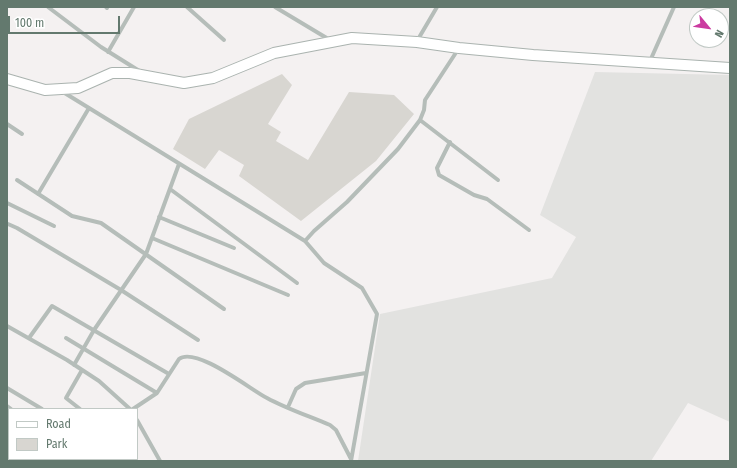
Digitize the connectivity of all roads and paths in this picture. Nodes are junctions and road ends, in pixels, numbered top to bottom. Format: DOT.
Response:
graph roads {
  1 [pos="48,7"];
  2 [pos="134,7"];
  3 [pos="187,7"];
  4 [pos="275,7"];
  5 [pos="436,7"];
  6 [pos="674,7"];
  7 [pos="224,40"];
  8 [pos="332,42"];
  9 [pos="417,42"];
  10 [pos="459,48"];
  11 [pos="108,52"];
  12 [pos="650,64"];
  13 [pos="730,68"];
  14 [pos="149,77"];
  15 [pos="7,79"];
  16 [pos="59,89"];
  17 [pos="89,108"];
  18 [pos="420,120"];
  19 [pos="7,124"];
  20 [pos="22,134"];
  21 [pos="450,142"];
  22 [pos="179,164"];
  23 [pos="17,180"];
  24 [pos="498,180"];
  25 [pos="170,189"];
  26 [pos="38,194"];
  27 [pos="7,204"];
  28 [pos="159,217"];
  29 [pos="8,224"];
  30 [pos="54,226"];
  31 [pos="529,230"];
  32 [pos="152,238"];
  33 [pos="305,241"];
  34 [pos="234,248"];
  35 [pos="146,254"];
  36 [pos="297,283"];
  37 [pos="121,290"];
  38 [pos="288,295"];
  39 [pos="224,309"];
  40 [pos="7,326"];
  41 [pos="94,330"];
  42 [pos="29,338"];
  43 [pos="66,338"];
  44 [pos="198,340"];
  45 [pos="83,349"];
  46 [pos="74,365"];
  47 [pos="82,370"];
  48 [pos="169,374"];
  49 [pos="366,374"];
  50 [pos="7,388"];
  51 [pos="157,393"];
  52 [pos="288,407"];
  53 [pos="40,408"];
  54 [pos="79,408"];
  55 [pos="129,408"];
  56 [pos="134,408"];
  57 [pos="138,422"];
  58 [pos="351,460"];
  59 [pos="160,461"];
  1 -- 11 [label="street"];
  2 -- 11 [label="street"];
  3 -- 7 [label="street"];
  4 -- 8 [label="street"];
  5 -- 9 [label="street"];
  6 -- 12 [label="street"];
  8 -- 9 [label="street"];
  8 -- 14 [label="street"];
  9 -- 10 [label="street"];
  10 -- 12 [label="street"];
  10 -- 18 [label="street"];
  11 -- 14 [label="street"];
  12 -- 13 [label="street"];
  14 -- 16 [label="street"];
  15 -- 16 [label="street"];
  16 -- 17 [label="street"];
  17 -- 22 [label="street"];
  17 -- 26 [label="street"];
  18 -- 21 [label="street"];
  18 -- 33 [label="street"];
  19 -- 20 [label="street"];
  21 -- 24 [label="street"];
  21 -- 31 [label="street"];
  22 -- 25 [label="street"];
  22 -- 33 [label="street"];
  23 -- 26 [label="street"];
  25 -- 28 [label="street"];
  25 -- 36 [label="street"];
  26 -- 35 [label="street"];
  27 -- 30 [label="street"];
  28 -- 32 [label="street"];
  28 -- 34 [label="street"];
  29 -- 37 [label="street"];
  32 -- 35 [label="street"];
  32 -- 38 [label="street"];
  33 -- 49 [label="street"];
  35 -- 37 [label="street"];
  35 -- 39 [label="street"];
  37 -- 41 [label="street"];
  37 -- 44 [label="street"];
  40 -- 42 [label="street"];
  41 -- 42 [label="street"];
  41 -- 45 [label="street"];
  41 -- 48 [label="street"];
  42 -- 46 [label="street"];
  43 -- 45 [label="street"];
  45 -- 46 [label="street"];
  45 -- 51 [label="street"];
  46 -- 47 [label="street"];
  47 -- 54 [label="street"];
  47 -- 55 [label="street"];
  48 -- 51 [label="street"];
  48 -- 52 [label="street"];
  49 -- 52 [label="street"];
  49 -- 58 [label="street"];
  50 -- 53 [label="street"];
  51 -- 56 [label="street"];
  52 -- 58 [label="street"];
  57 -- 59 [label="street"];
}
